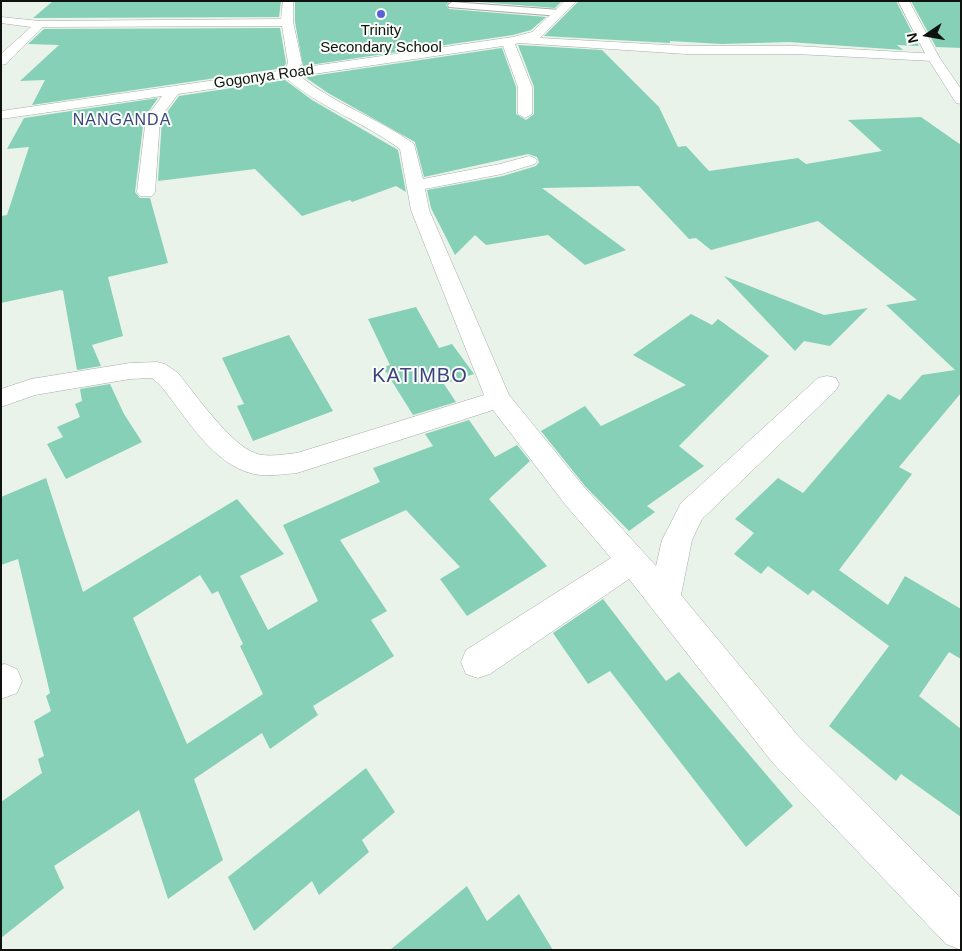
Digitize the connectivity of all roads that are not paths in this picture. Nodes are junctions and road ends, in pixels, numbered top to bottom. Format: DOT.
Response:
graph roads {
  1 [pos="288,1"];
  2 [pos="572,1"];
  3 [pos="903,1"];
  4 [pos="452,5"];
  5 [pos="560,13"];
  6 [pos="1,20"];
  7 [pos="287,22"];
  8 [pos="40,24"];
  9 [pos="513,41"];
  10 [pos="933,57"];
  11 [pos="1,61"];
  12 [pos="289,74"];
  13 [pos="174,90"];
  14 [pos="961,100"];
  15 [pos="525,114"];
  16 [pos="2,117"];
  17 [pos="528,161"];
  18 [pos="416,185"];
  19 [pos="146,192"];
  20 [pos="828,384"];
  21 [pos="1,398"];
  22 [pos="498,399"];
  23 [pos="631,561"];
  24 [pos="664,599"];
  25 [pos="478,662"];
  26 [pos="961,929"];
  1 -- 7 [label="street"];
  2 -- 5 [label="street, Gogonya Road"];
  3 -- 10 [label="street"];
  4 -- 5 [label="lane"];
  5 -- 9 [label="street, Gogonya Road"];
  6 -- 8 [label="street"];
  7 -- 8 [label="street"];
  7 -- 12 [label="street"];
  8 -- 11 [label="street"];
  9 -- 10 [label="street"];
  9 -- 12 [label="street, Gogonya Road"];
  9 -- 15 [label="street"];
  10 -- 14 [label="street"];
  12 -- 13 [label="street, Gogonya Road"];
  12 -- 18 [label="street"];
  13 -- 16 [label="street, Gogonya Road"];
  13 -- 19 [label="street"];
  17 -- 18 [label="street"];
  18 -- 22 [label="street"];
  20 -- 24 [label="street"];
  21 -- 22 [label="street"];
  22 -- 23 [label="street"];
  23 -- 24 [label="street"];
  23 -- 25 [label="street"];
  24 -- 26 [label="street"];
}
